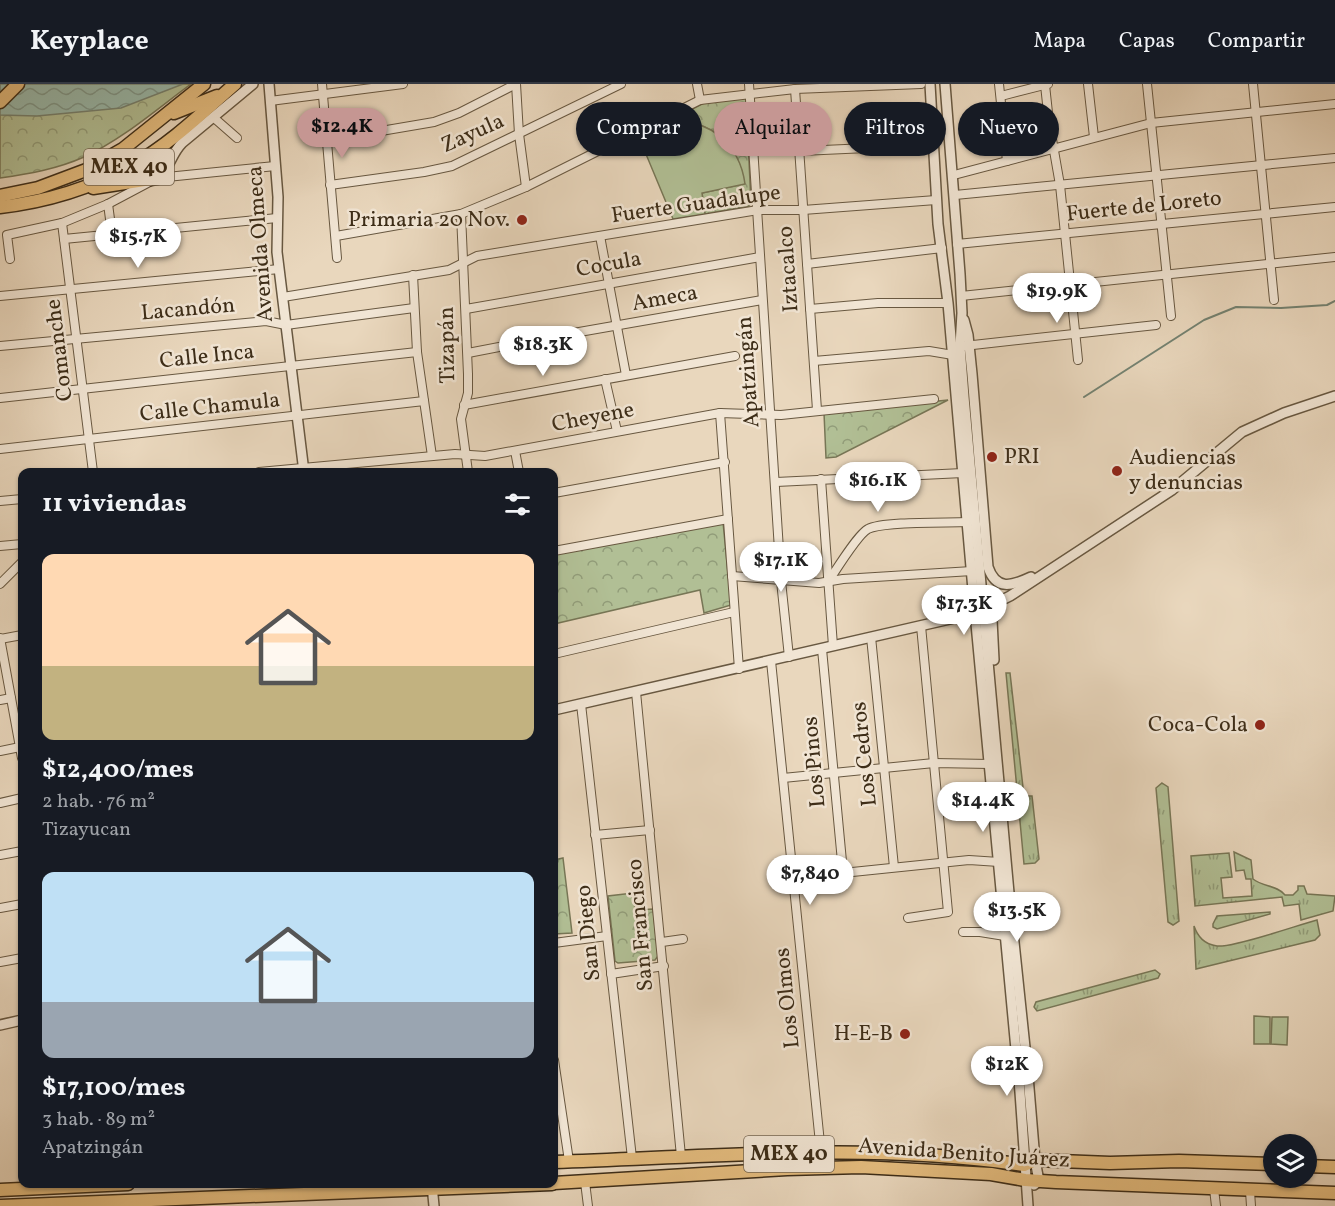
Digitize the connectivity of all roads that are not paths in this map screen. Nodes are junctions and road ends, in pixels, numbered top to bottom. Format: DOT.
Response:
graph roads {
  1 [pos="18,84"];
  2 [pos="204,84"];
  3 [pos="253,84"];
  4 [pos="269,84"];
  5 [pos="322,84"];
  6 [pos="403,84"];
  7 [pos="516,84"];
  8 [pos="621,84"];
  9 [pos="697,84"];
  10 [pos="749,84"];
  11 [pos="921,84"];
  12 [pos="930,84"];
  13 [pos="945,84"];
  14 [pos="999,84"];
  15 [pos="1088,84"];
  16 [pos="1147,84"];
  17 [pos="1252,84"];
  18 [pos="1047,85"];
  19 [pos="230,88"];
  20 [pos="795,89"];
  21 [pos="750,93"];
  22 [pos="323,95"];
  23 [pos="1000,96"];
  24 [pos="700,100"];
  25 [pos="270,101"];
  26 [pos="0,102"];
  27 [pos="796,102"];
  28 [pos="931,102"];
  29 [pos="1049,102"];
  30 [pos="1335,104"];
  31 [pos="1255,112"];
  32 [pos="165,117"];
  33 [pos="213,117"];
  34 [pos="1150,123"];
  35 [pos="519,134"];
  36 [pos="1094,137"];
  37 [pos="237,138"];
  38 [pos="328,140"];
  39 [pos="1059,147"];
  40 [pos="801,156"];
  41 [pos="934,156"];
  42 [pos="1025,156"];
  43 [pos="1055,156"];
  44 [pos="1335,158"];
  45 [pos="1007,161"];
  46 [pos="1259,164"];
  47 [pos="275,166"];
  48 [pos="954,175"];
  49 [pos="1156,175"];
  50 [pos="157,178"];
  51 [pos="330,185"];
  52 [pos="1060,185"];
  53 [pos="526,187"];
  54 [pos="74,190"];
  55 [pos="955,195"];
  56 [pos="0,196"];
  57 [pos="936,200"];
  58 [pos="108,204"];
  59 [pos="0,207"];
  60 [pos="1335,207"];
  61 [pos="758,210"];
  62 [pos="803,210"];
  63 [pos="461,214"];
  64 [pos="1264,214"];
  65 [pos="277,218"];
  66 [pos="956,221"];
  67 [pos="62,223"];
  68 [pos="1162,223"];
  69 [pos="938,224"];
  70 [pos="1064,233"];
  71 [pos="111,234"];
  72 [pos="336,236"];
  73 [pos="600,236"];
  74 [pos="64,239"];
  75 [pos="957,244"];
  76 [pos="942,248"];
  77 [pos="759,257"];
  78 [pos="1335,257"];
  79 [pos="337,258"];
  80 [pos="10,259"];
  81 [pos="464,262"];
  82 [pos="807,264"];
  83 [pos="1271,265"];
  84 [pos="279,269"];
  85 [pos="960,274"];
  86 [pos="413,275"];
  87 [pos="1169,275"];
  88 [pos="945,276"];
  89 [pos="608,283"];
  90 [pos="1070,285"];
  91 [pos="71,289"];
  92 [pos="0,296"];
  93 [pos="961,296"];
  94 [pos="283,297"];
  95 [pos="762,300"];
  96 [pos="1274,300"];
  97 [pos="948,303"];
  98 [pos="414,308"];
  99 [pos="466,309"];
  100 [pos="810,309"];
  101 [pos="1172,316"];
  102 [pos="286,325"];
  103 [pos="1156,325"];
  104 [pos="615,326"];
  105 [pos="1075,335"];
  106 [pos="76,338"];
  107 [pos="0,346"];
  108 [pos="965,346"];
  109 [pos="417,352"];
  110 [pos="468,353"];
  111 [pos="953,355"];
  112 [pos="735,356"];
  113 [pos="1078,360"];
  114 [pos="814,361"];
  115 [pos="291,366"];
  116 [pos="626,375"];
  117 [pos="605,379"];
  118 [pos="82,388"];
  119 [pos="1335,396"];
  120 [pos="0,398"];
  121 [pos="934,399"];
  122 [pos="424,401"];
  123 [pos="464,405"];
  124 [pos="817,410"];
  125 [pos="720,413"];
  126 [pos="771,415"];
  127 [pos="298,417"];
  128 [pos="617,431"];
  129 [pos="88,438"];
  130 [pos="0,449"];
  131 [pos="515,451"];
  132 [pos="978,452"];
  133 [pos="465,455"];
  134 [pos="432,456"];
  135 [pos="725,462"];
  136 [pos="970,462"];
  137 [pos="92,468"];
  138 [pos="303,468"];
  139 [pos="321,468"];
  140 [pos="467,468"];
  141 [pos="518,468"];
  142 [pos="963,473"];
  143 [pos="821,479"];
  144 [pos="776,482"];
  145 [pos="558,492"];
  146 [pos="18,499"];
  147 [pos="0,501"];
  148 [pos="984,511"];
  149 [pos="728,519"];
  150 [pos="972,523"];
  151 [pos="18,544"];
  152 [pos="0,546"];
  153 [pos="558,550"];
  154 [pos="1059,562"];
  155 [pos="18,566"];
  156 [pos="972,571"];
  157 [pos="732,576"];
  158 [pos="781,580"];
  159 [pos="828,582"];
  160 [pos="0,584"];
  161 [pos="1000,602"];
  162 [pos="979,611"];
  163 [pos="734,612"];
  164 [pos="921,626"];
  165 [pos="18,636"];
  166 [pos="872,637"];
  167 [pos="0,639"];
  168 [pos="833,646"];
  169 [pos="822,649"];
  170 [pos="558,653"];
  171 [pos="2,655"];
  172 [pos="789,657"];
  173 [pos="771,661"];
  174 [pos="739,669"];
  175 [pos="636,692"];
  176 [pos="11,698"];
  177 [pos="0,700"];
  178 [pos="992,703"];
  179 [pos="581,704"];
  180 [pos="558,709"];
  181 [pos="18,736"];
  182 [pos="18,747"];
  183 [pos="0,751"];
  184 [pos="934,763"];
  185 [pos="990,764"];
  186 [pos="884,769"];
  187 [pos="833,774"];
  188 [pos="783,778"];
  189 [pos="18,799"];
  190 [pos="0,803"];
  191 [pos="650,830"];
  192 [pos="595,835"];
  193 [pos="18,852"];
  194 [pos="0,855"];
  195 [pos="943,862"];
  196 [pos="999,862"];
  197 [pos="894,867"];
  198 [pos="843,872"];
  199 [pos="794,878"];
  200 [pos="18,905"];
  201 [pos="0,908"];
  202 [pos="908,918"];
  203 [pos="963,932"];
  204 [pos="607,936"];
  205 [pos="1005,936"];
  206 [pos="684,939"];
  207 [pos="558,942"];
  208 [pos="662,942"];
  209 [pos="1007,957"];
  210 [pos="18,959"];
  211 [pos="0,962"];
  212 [pos="663,966"];
  213 [pos="611,974"];
  214 [pos="1018,982"];
  215 [pos="18,1021"];
  216 [pos="0,1025"];
  217 [pos="558,1087"];
  218 [pos="821,1153"];
  219 [pos="681,1156"];
  220 [pos="632,1158"];
  221 [pos="569,1161"];
  222 [pos="558,1162"];
  223 [pos="1029,1163"];
  224 [pos="1263,1164"];
  225 [pos="1317,1166"];
  226 [pos="1335,1167"];
  227 [pos="787,1169"];
  228 [pos="1039,1181"];
  229 [pos="585,1182"];
  230 [pos="558,1184"];
  231 [pos="1026,1185"];
  232 [pos="43,1188"];
  233 [pos="397,1188"];
  234 [pos="432,1188"];
  235 [pos="1214,1189"];
  236 [pos="0,1190"];
  237 [pos="1250,1191"];
  238 [pos="1335,1193"];
  239 [pos="259,1200"];
  240 [pos="206,1201"];
  241 [pos="110,1204"];
  242 [pos="1,1206"];
  243 [pos="434,1206"];
  244 [pos="588,1206"];
  245 [pos="1028,1206"];
  246 [pos="1216,1206"];
  247 [pos="1251,1206"];
  1 -- 26 [label="main road"];
  2 -- 32 [label="main road, MEX 40"];
  3 -- 33 [label="street"];
  4 -- 25 [label="street, Avenida Olmeca"];
  5 -- 22 [label="street"];
  6 -- 22 [label="street"];
  7 -- 35 [label="street"];
  7 -- 38 [label="street"];
  8 -- 35 [label="street, Zayula"];
  9 -- 24 [label="street"];
  10 -- 21 [label="street, Apatzingán"];
  11 -- 20 [label="street"];
  12 -- 28 [label="street"];
  13 -- 48 [label="street"];
  14 -- 23 [label="street"];
  15 -- 36 [label="street"];
  16 -- 34 [label="street"];
  17 -- 31 [label="street"];
  18 -- 23 [label="street"];
  18 -- 29 [label="street"];
  19 -- 32 [label="main road"];
  19 -- 54 [label="main road, MEX 40"];
  20 -- 21 [label="street"];
  20 -- 27 [label="street, Iztacalco"];
  21 -- 24 [label="street"];
  21 -- 61 [label="street, Apatzingán"];
  22 -- 25 [label="street"];
  22 -- 38 [label="street"];
  23 -- 45 [label="street"];
  24 -- 53 [label="street"];
  25 -- 47 [label="street, Avenida Olmeca"];
  30 -- 31 [label="street"];
  31 -- 34 [label="street"];
  31 -- 46 [label="street"];
  32 -- 56 [label="main road, MEX 40"];
  33 -- 37 [label="street"];
  33 -- 50 [label="street"];
  34 -- 36 [label="street"];
  34 -- 49 [label="street"];
  35 -- 51 [label="street, Zayula"];
  35 -- 53 [label="street"];
  36 -- 39 [label="street"];
  38 -- 51 [label="street"];
  40 -- 62 [label="street, Iztacalco"];
  41 -- 57 [label="street"];
  42 -- 45 [label="street"];
  43 -- 52 [label="street"];
  44 -- 46 [label="street"];
  45 -- 48 [label="street"];
  46 -- 49 [label="street"];
  46 -- 64 [label="street"];
  47 -- 50 [label="street"];
  47 -- 65 [label="street, Avenida Olmeca"];
  48 -- 55 [label="street"];
  49 -- 52 [label="street"];
  49 -- 68 [label="street"];
  50 -- 54 [label="main road"];
  50 -- 58 [label="street"];
  51 -- 72 [label="street"];
  52 -- 55 [label="street"];
  52 -- 70 [label="street"];
  53 -- 63 [label="street"];
  54 -- 59 [label="main road, MEX 40"];
  55 -- 66 [label="street"];
  57 -- 62 [label="street, Fuerte Guadalupe"];
  57 -- 69 [label="street"];
  58 -- 67 [label="street"];
  58 -- 71 [label="street"];
  60 -- 64 [label="street, Fuerte de Loreto"];
  61 -- 62 [label="street, Fuerte Guadalupe"];
  61 -- 73 [label="street, Fuerte Guadalupe"];
  61 -- 77 [label="street, Apatzingán"];
  62 -- 82 [label="street, Iztacalco"];
  63 -- 72 [label="street"];
  63 -- 81 [label="street, Tizapán"];
  64 -- 68 [label="street, Fuerte de Loreto"];
  64 -- 83 [label="street"];
  65 -- 71 [label="street"];
  65 -- 84 [label="street, Avenida Olmeca"];
  66 -- 69 [label="street"];
  66 -- 75 [label="street"];
  67 -- 74 [label="street, Comanche"];
  67 -- 80 [label="street"];
  68 -- 70 [label="street, Fuerte de Loreto"];
  68 -- 87 [label="street"];
  69 -- 76 [label="street"];
  70 -- 75 [label="street, Fuerte de Loreto"];
  70 -- 90 [label="street"];
  71 -- 74 [label="street"];
  72 -- 79 [label="street"];
  73 -- 81 [label="street, Fuerte Guadalupe"];
  73 -- 89 [label="street"];
  74 -- 91 [label="street, Comanche"];
  75 -- 85 [label="street"];
  76 -- 82 [label="street"];
  76 -- 88 [label="street"];
  77 -- 89 [label="street, Cocula"];
  77 -- 95 [label="street, Apatzingán"];
  78 -- 83 [label="street"];
  81 -- 86 [label="street, Fuerte Guadalupe"];
  81 -- 99 [label="street, Tizapán"];
  82 -- 100 [label="street, Iztacalco"];
  83 -- 87 [label="street"];
  83 -- 96 [label="street"];
  84 -- 91 [label="street"];
  84 -- 94 [label="street, Avenida Olmeca"];
  85 -- 88 [label="street"];
  85 -- 93 [label="street"];
  86 -- 94 [label="street, Fuerte Guadalupe"];
  86 -- 98 [label="street"];
  87 -- 90 [label="street"];
  87 -- 101 [label="street"];
  88 -- 97 [label="street"];
  89 -- 99 [label="street, Cocula"];
  89 -- 104 [label="street"];
  90 -- 93 [label="street"];
  90 -- 105 [label="street"];
  91 -- 92 [label="street"];
  91 -- 106 [label="street, Comanche"];
  93 -- 108 [label="street"];
  94 -- 102 [label="street, Avenida Olmeca"];
  95 -- 104 [label="street, Ameca"];
  95 -- 126 [label="street, Apatzingán"];
  97 -- 100 [label="street"];
  97 -- 111 [label="street"];
  98 -- 102 [label="street, Lacandón"];
  98 -- 109 [label="street"];
  99 -- 110 [label="street, Tizapán"];
  100 -- 114 [label="street, Iztacalco"];
  102 -- 106 [label="street, Lacandón"];
  102 -- 115 [label="street, Avenida Olmeca"];
  103 -- 105 [label="street"];
  104 -- 110 [label="street, Ameca"];
  104 -- 116 [label="street"];
  105 -- 108 [label="street"];
  105 -- 113 [label="street"];
  106 -- 107 [label="street, Lacandón"];
  106 -- 118 [label="street, Comanche"];
  108 -- 132 [label="street"];
  108 -- 136 [label="street"];
  109 -- 115 [label="street, Calle Inca"];
  109 -- 122 [label="street"];
  110 -- 123 [label="street, Tizapán"];
  111 -- 114 [label="street"];
  111 -- 142 [label="street"];
  112 -- 116 [label="street"];
  114 -- 124 [label="street, Iztacalco"];
  115 -- 118 [label="street, Calle Inca"];
  115 -- 127 [label="street, Avenida Olmeca"];
  116 -- 117 [label="street"];
  117 -- 123 [label="street"];
  117 -- 128 [label="street"];
  118 -- 120 [label="street, Calle Inca"];
  118 -- 129 [label="street, Comanche"];
  119 -- 154 [label="street"];
  121 -- 124 [label="street, Cheyene"];
  122 -- 127 [label="street, Calle Chamula"];
  122 -- 134 [label="street"];
  123 -- 133 [label="street, Tizapán"];
  124 -- 126 [label="street, Cheyene"];
  125 -- 126 [label="street, Cheyene"];
  125 -- 128 [label="street, Cheyene"];
  125 -- 135 [label="street"];
  126 -- 144 [label="street, Apatzingán"];
  127 -- 129 [label="street, Calle Chamula"];
  127 -- 138 [label="street, Avenida Olmeca"];
  128 -- 131 [label="street, Cheyene"];
  129 -- 130 [label="street, Calle Chamula"];
  129 -- 137 [label="street, Comanche"];
  131 -- 133 [label="street, Cheyene"];
  131 -- 141 [label="street"];
  132 -- 136 [label="street"];
  132 -- 148 [label="street"];
  133 -- 134 [label="street, Cheyene"];
  133 -- 140 [label="street, Tizapán"];
  134 -- 139 [label="street, Cheyene"];
  135 -- 145 [label="street"];
  135 -- 149 [label="street"];
  136 -- 150 [label="street"];
  142 -- 143 [label="street"];
  142 -- 150 [label="street"];
  143 -- 144 [label="street"];
  143 -- 159 [label="street"];
  144 -- 158 [label="street, Apatzingán"];
  146 -- 147 [label="street"];
  148 -- 150 [label="street"];
  148 -- 154 [label="street"];
  149 -- 153 [label="street"];
  149 -- 157 [label="street"];
  150 -- 156 [label="street"];
  150 -- 159 [label="street"];
  150 -- 162 [label="street"];
  151 -- 152 [label="street"];
  154 -- 161 [label="street"];
  155 -- 160 [label="street"];
  156 -- 159 [label="street"];
  156 -- 162 [label="street"];
  157 -- 158 [label="street"];
  157 -- 163 [label="street"];
  158 -- 159 [label="street"];
  158 -- 172 [label="street, Apatzingán"];
  159 -- 168 [label="street"];
  161 -- 162 [label="street"];
  161 -- 178 [label="street"];
  162 -- 164 [label="street"];
  162 -- 178 [label="street"];
  162 -- 185 [label="street"];
  163 -- 170 [label="street"];
  163 -- 174 [label="street"];
  164 -- 166 [label="street"];
  164 -- 184 [label="street"];
  165 -- 167 [label="street"];
  166 -- 168 [label="street"];
  166 -- 186 [label="street, Los Cedros"];
  167 -- 171 [label="street"];
  168 -- 169 [label="street"];
  169 -- 172 [label="street"];
  169 -- 187 [label="street, Los Pinos"];
  171 -- 176 [label="street"];
  172 -- 173 [label="street"];
  173 -- 174 [label="street"];
  173 -- 188 [label="street, Los Olmos"];
  174 -- 175 [label="street"];
  175 -- 179 [label="street"];
  175 -- 191 [label="street, San Francisco"];
  176 -- 177 [label="street"];
  176 -- 181 [label="street"];
  178 -- 214 [label="street"];
  179 -- 180 [label="street"];
  179 -- 192 [label="street, San Diego"];
  182 -- 183 [label="street"];
  184 -- 185 [label="street"];
  184 -- 186 [label="street"];
  184 -- 195 [label="street"];
  185 -- 196 [label="street"];
  186 -- 187 [label="street"];
  186 -- 197 [label="street, Los Cedros"];
  187 -- 188 [label="street"];
  187 -- 198 [label="street, Los Pinos"];
  188 -- 199 [label="street, Los Olmos"];
  189 -- 190 [label="street"];
  191 -- 192 [label="street"];
  191 -- 208 [label="street, San Francisco"];
  192 -- 204 [label="street, San Diego"];
  193 -- 194 [label="street"];
  195 -- 196 [label="street"];
  195 -- 197 [label="street"];
  195 -- 202 [label="street"];
  196 -- 205 [label="street"];
  197 -- 198 [label="street"];
  198 -- 199 [label="street"];
  199 -- 218 [label="street, Los Olmos"];
  200 -- 201 [label="street"];
  203 -- 205 [label="street"];
  204 -- 207 [label="street"];
  204 -- 213 [label="street, San Diego"];
  205 -- 209 [label="street"];
  206 -- 208 [label="street"];
  208 -- 212 [label="street, San Francisco"];
  209 -- 214 [label="street"];
  209 -- 223 [label="street"];
  210 -- 211 [label="street"];
  212 -- 213 [label="street"];
  212 -- 219 [label="street, San Francisco"];
  213 -- 220 [label="street, San Diego"];
  214 -- 223 [label="street"];
  215 -- 216 [label="street"];
  217 -- 221 [label="street"];
  218 -- 219 [label="main road, Avenida Benito Juárez / MEX 40"];
  218 -- 223 [label="main road, Avenida Benito Juárez / MEX 40"];
  218 -- 227 [label="main road"];
  219 -- 220 [label="main road, Avenida Benito Juárez / MEX 40"];
  220 -- 221 [label="main road, Avenida Benito Juárez / MEX 40"];
  221 -- 222 [label="main road, Avenida Benito Juárez / MEX 40"];
  223 -- 224 [label="main road, Avenida Benito Juárez / MEX 40"];
  223 -- 228 [label="street"];
  223 -- 231 [label="street"];
  225 -- 226 [label="main road"];
  227 -- 229 [label="main road, Avenida Benito Juárez / MEX 40"];
  227 -- 231 [label="main road, Avenida Benito Juárez / MEX 40"];
  228 -- 231 [label="main road, Avenida Benito Juárez / MEX 40"];
  228 -- 235 [label="main road, Avenida Benito Juárez / MEX 40"];
  229 -- 230 [label="main road, Avenida Benito Juárez / MEX 40"];
  229 -- 244 [label="street"];
  231 -- 245 [label="street"];
  232 -- 236 [label="main road"];
  233 -- 239 [label="main road, Avenida Benito Juárez / MEX 40"];
  234 -- 243 [label="street"];
  235 -- 237 [label="main road, Avenida Benito Juárez / MEX 40"];
  235 -- 246 [label="street"];
  237 -- 238 [label="main road, Avenida Benito Juárez / MEX 40"];
  237 -- 247 [label="street"];
  239 -- 240 [label="main road, Avenida Benito Juárez / MEX 40"];
  240 -- 241 [label="main road, Avenida Benito Juárez / MEX 40"];
  241 -- 242 [label="main road, Avenida Benito Juárez / MEX 40"];
}
